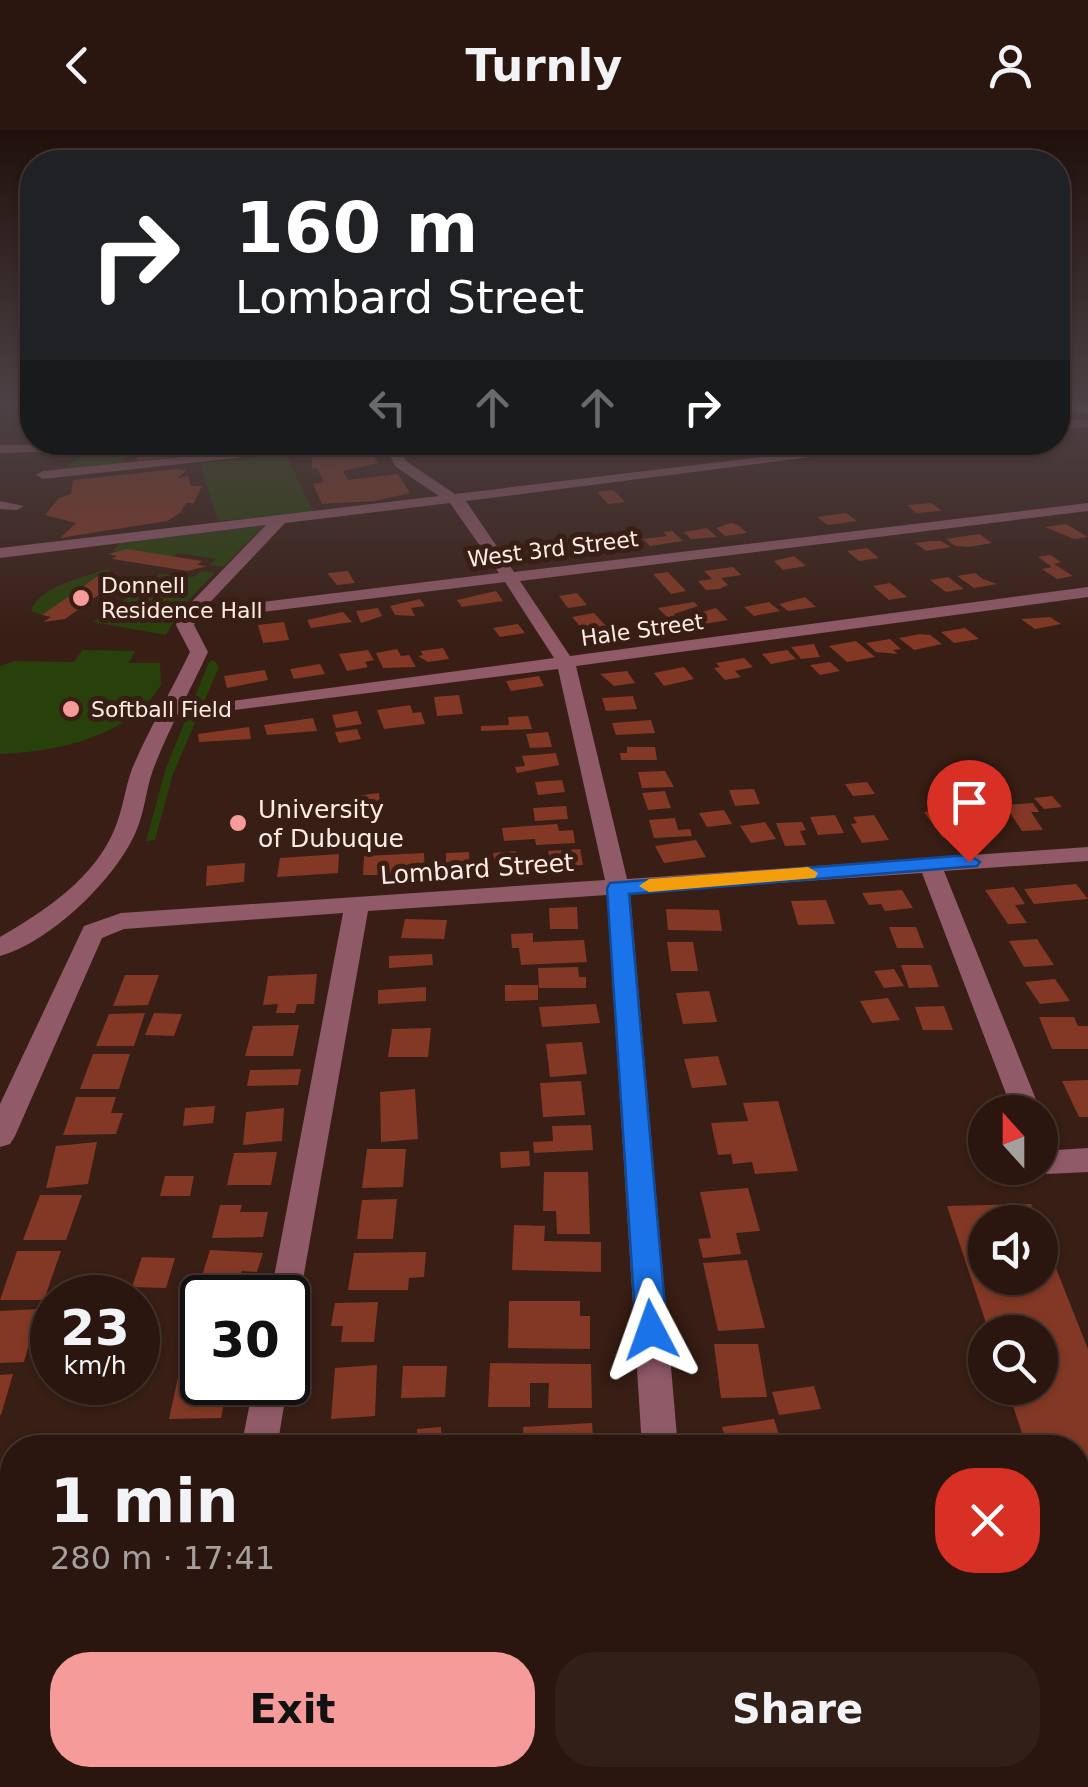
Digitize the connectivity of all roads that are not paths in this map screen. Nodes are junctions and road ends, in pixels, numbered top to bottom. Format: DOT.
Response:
graph roads {
  1 [pos="432,482"];
  2 [pos="581,482"];
  3 [pos="456,497"];
  4 [pos="0,505"];
  5 [pos="17,506"];
  6 [pos="1088,507"];
  7 [pos="281,519"];
  8 [pos="0,553"];
  9 [pos="512,577"];
  10 [pos="1088,592"];
  11 [pos="262,607"];
  12 [pos="566,663"];
  13 [pos="202,711"];
  14 [pos="1088,854"];
  15 [pos="930,864"];
  16 [pos="618,888"];
  17 [pos="357,904"];
  18 [pos="0,948"];
  19 [pos="1020,1095"];
  20 [pos="0,1136"];
  21 [pos="1058,1156"];
  22 [pos="1088,1160"];
  23 [pos="290,1275"];
  24 [pos="267,1405"];
  25 [pos="262,1435"];
  26 [pos="659,1435"];
  1 -- 3 [label="street"];
  2 -- 3 [label="street"];
  3 -- 7 [label="street"];
  3 -- 9 [label="street"];
  4 -- 5 [label="street"];
  6 -- 9 [label="street, West 3rd Street"];
  7 -- 8 [label="street"];
  7 -- 18 [label="street"];
  9 -- 11 [label="street, West 3rd Street"];
  9 -- 12 [label="street"];
  10 -- 12 [label="street, Hale Street"];
  12 -- 13 [label="street, Hale Street"];
  12 -- 16 [label="street"];
  14 -- 15 [label="street, Lombard Street"];
  15 -- 16 [label="street, Lombard Street"];
  15 -- 19 [label="street"];
  16 -- 17 [label="street, Lombard Street"];
  16 -- 26 [label="street"];
  17 -- 20 [label="street, Lombard Street"];
  17 -- 23 [label="street"];
  21 -- 22 [label="street"];
  24 -- 25 [label="street"];
}
